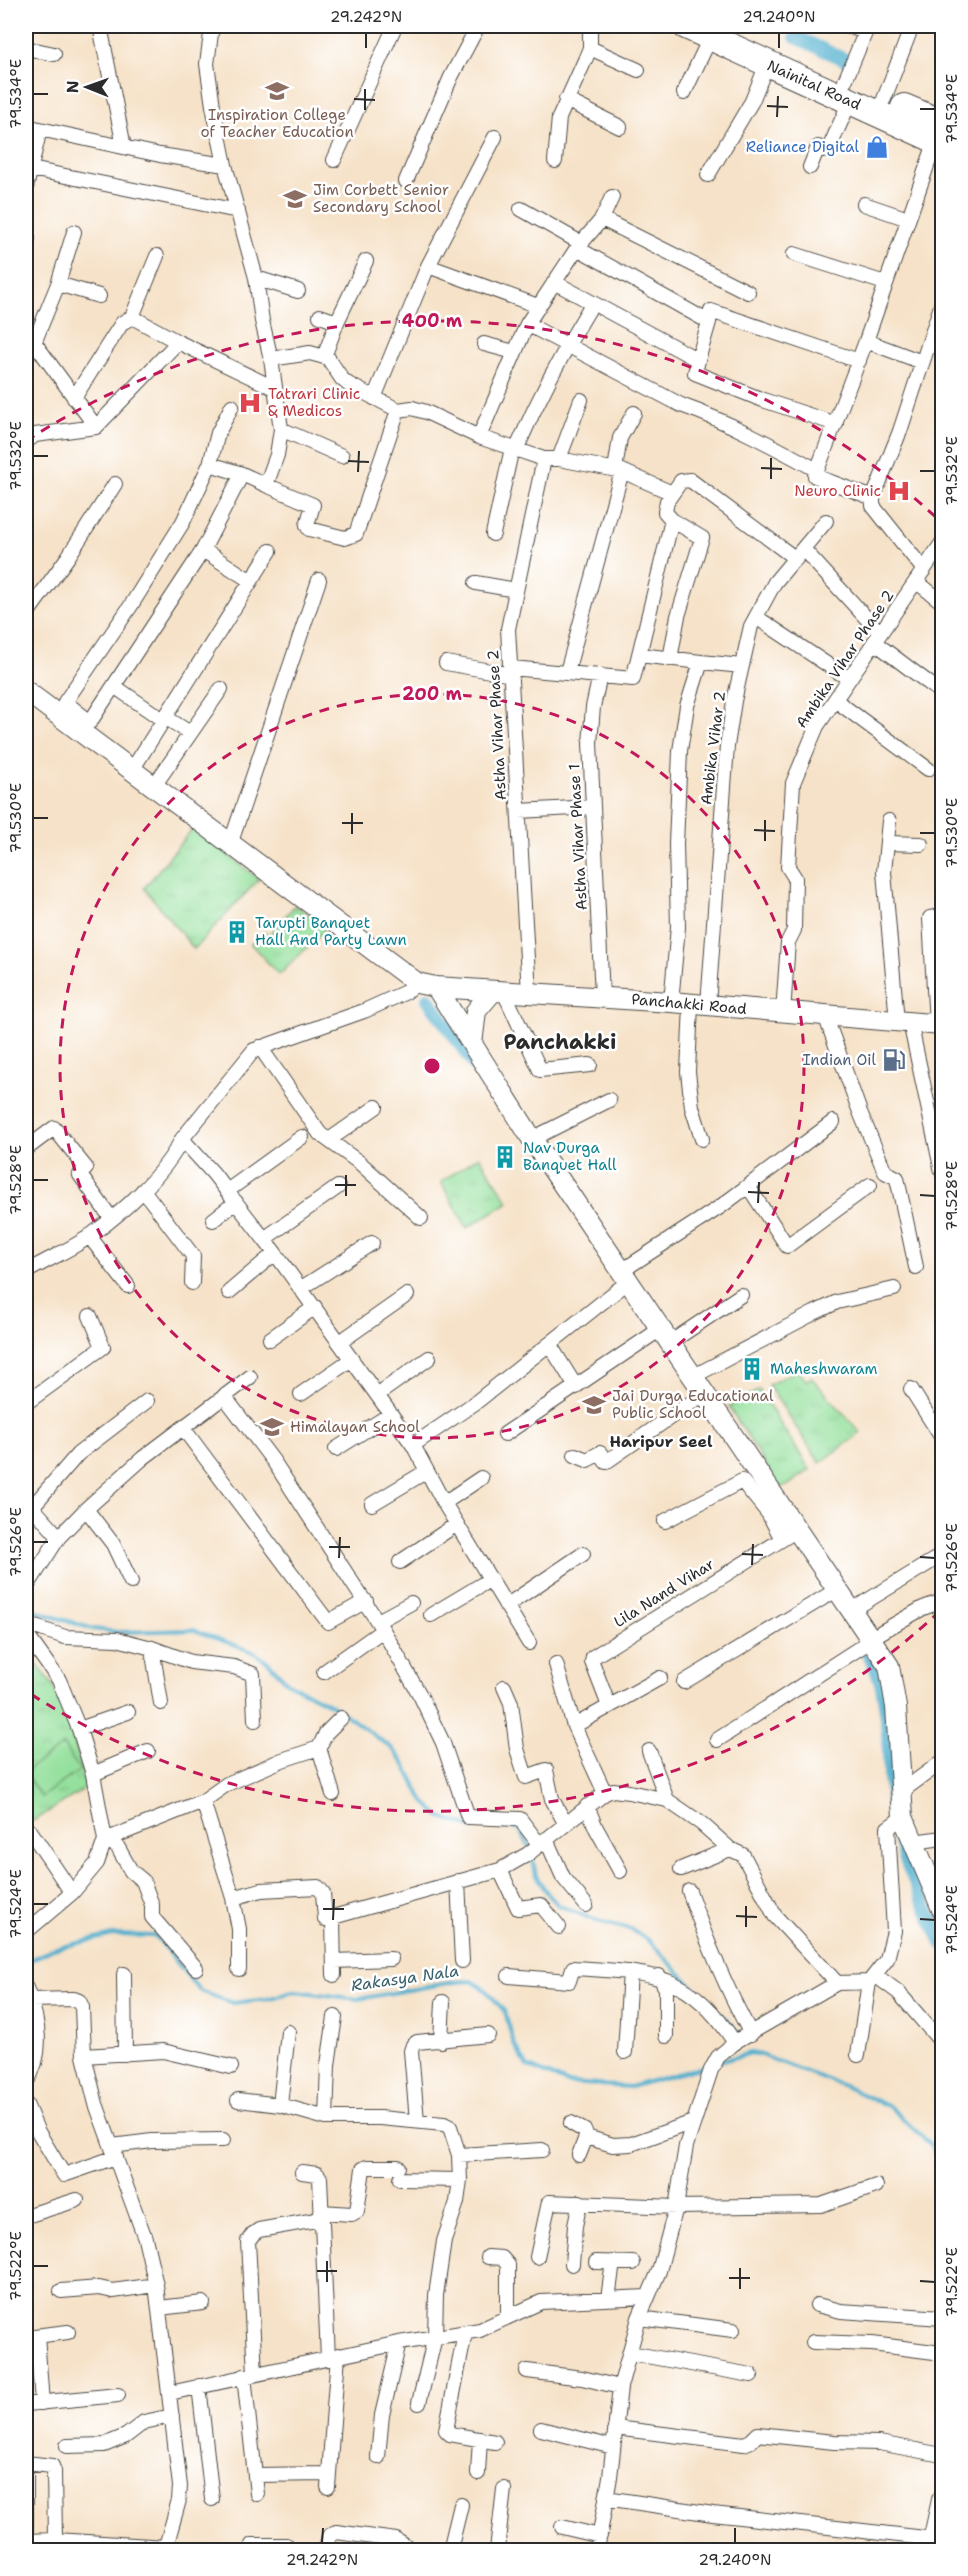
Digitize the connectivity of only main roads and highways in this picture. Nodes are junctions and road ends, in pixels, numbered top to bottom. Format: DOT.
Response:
graph roads {
  1 [pos="686,26"];
  2 [pos="717,32"];
  3 [pos="847,91"];
  4 [pos="941,132"];
  5 [pos="26,691"];
  6 [pos="427,985"];
  7 [pos="498,991"];
  8 [pos="939,1025"];
  9 [pos="472,1044"];
  10 [pos="942,1909"];
  11 [pos="942,2500"];
  12 [pos="932,2545"];
  1 -- 2 [label="highway, Nainital Road"];
  2 -- 3 [label="highway, Nainital Road"];
  2 -- 3 [label="highway, Nainital Road"];
  3 -- 4 [label="highway, Nainital Road"];
  5 -- 6 [label="main road"];
  6 -- 7 [label="main road, Panchakki Road"];
  6 -- 9 [label="main road"];
  7 -- 8 [label="main road, Panchakki Road"];
  7 -- 9 [label="main road"];
  9 -- 10 [label="main road"];
  11 -- 12 [label="main road"];
}
